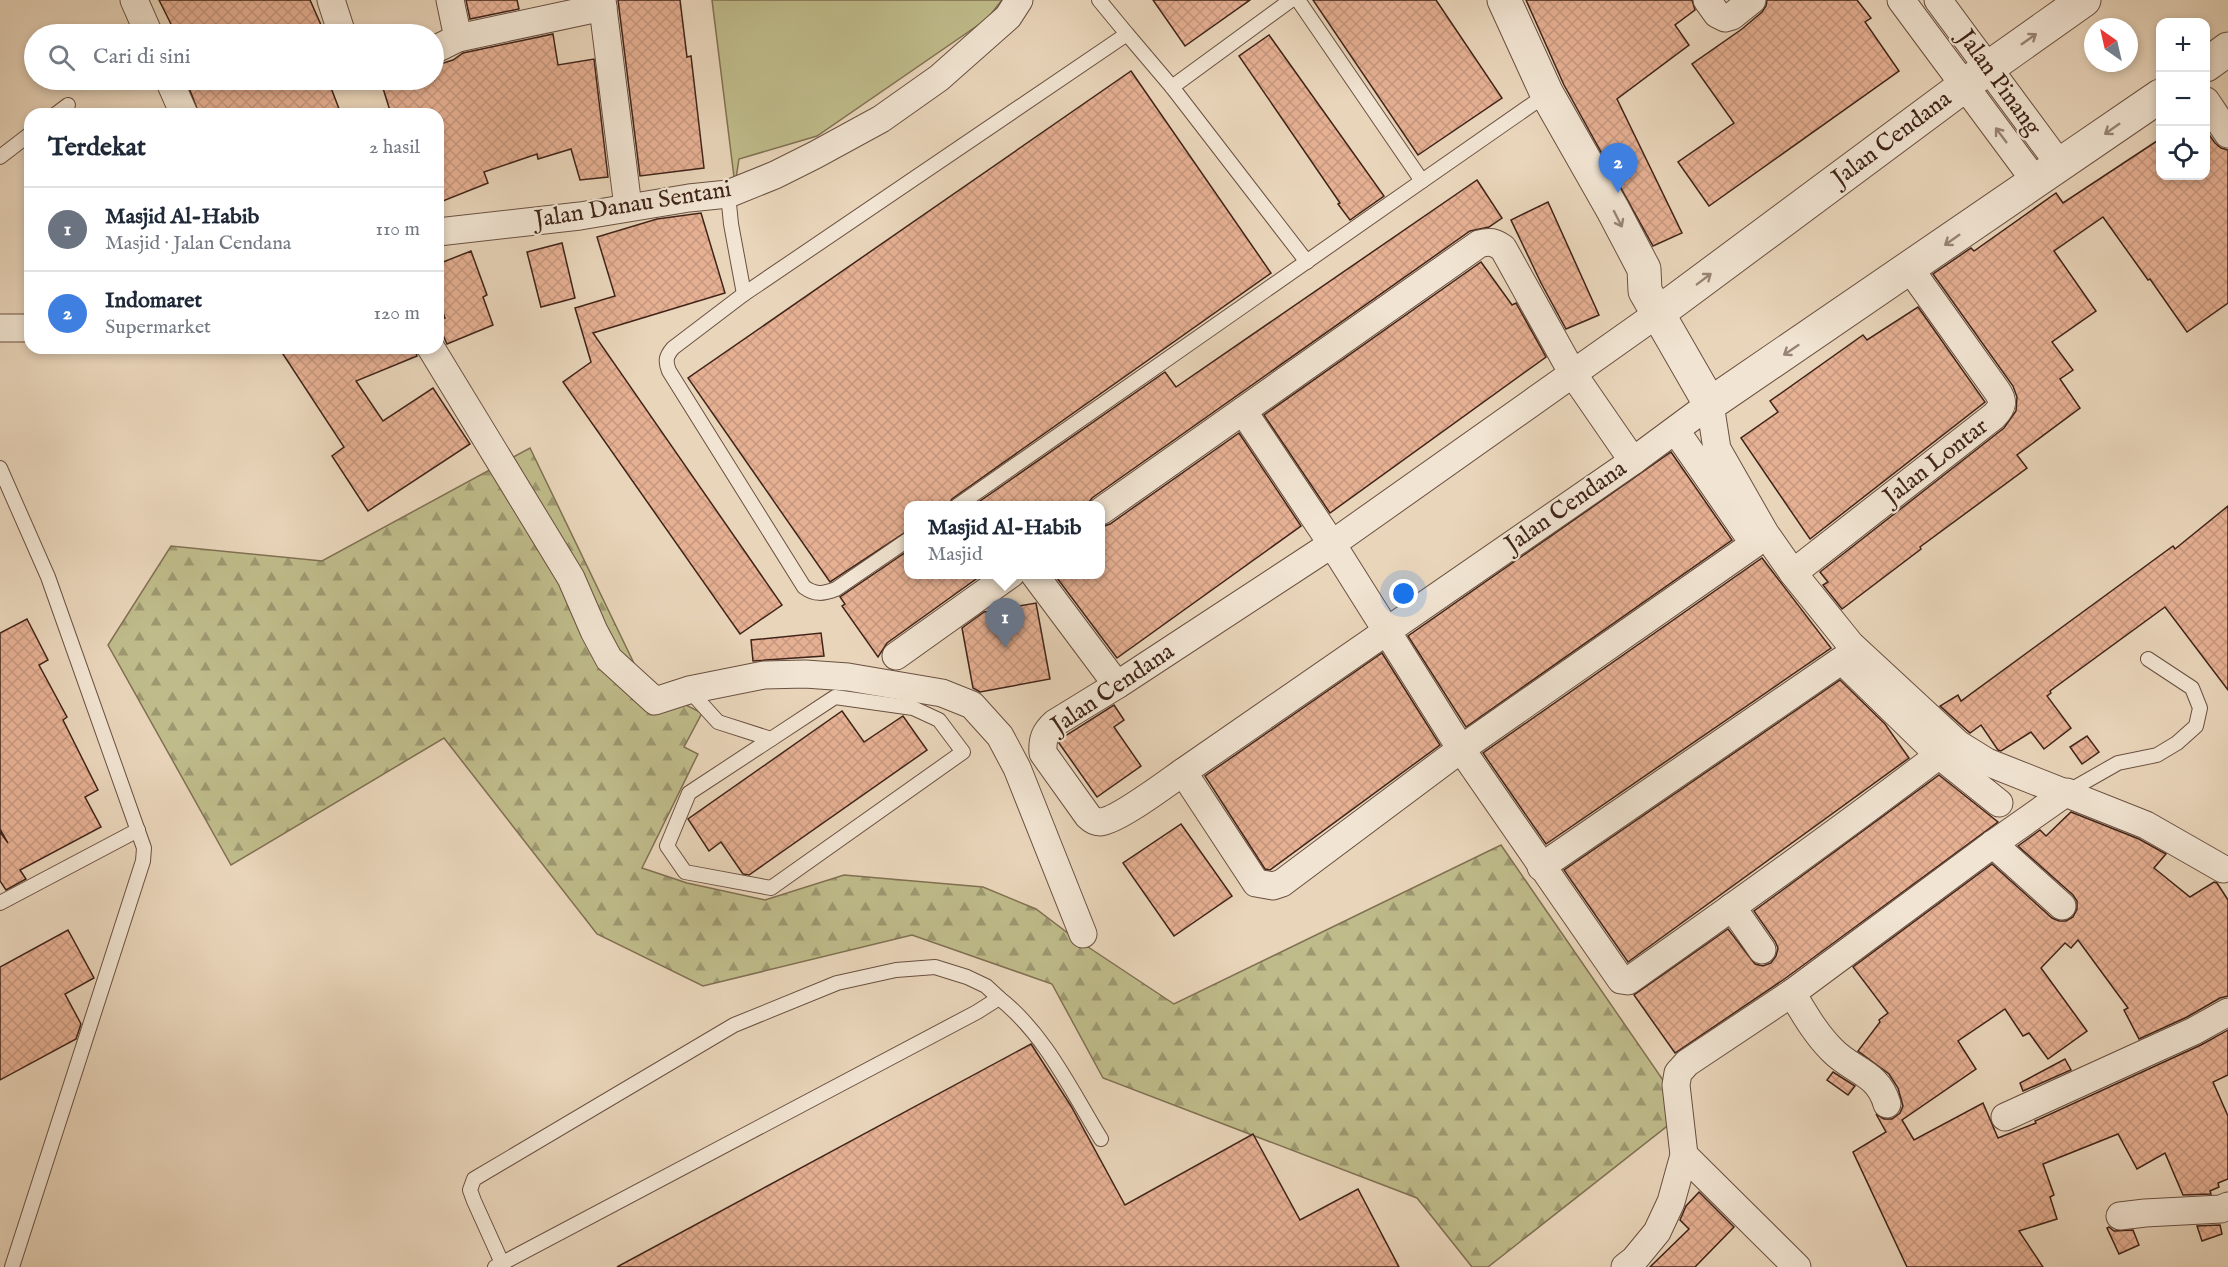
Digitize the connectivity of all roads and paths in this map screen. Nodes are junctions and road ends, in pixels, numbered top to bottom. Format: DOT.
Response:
graph roads {
  1 [pos="134,0"];
  2 [pos="331,0"];
  3 [pos="450,0"];
  4 [pos="1019,0"];
  5 [pos="1099,0"];
  6 [pos="1291,0"];
  7 [pos="1298,0"];
  8 [pos="1488,0"];
  9 [pos="1504,0"];
  10 [pos="1707,0"];
  11 [pos="1752,0"];
  12 [pos="1938,0"];
  13 [pos="2084,0"];
  14 [pos="1908,2"];
  15 [pos="602,3"];
  16 [pos="145,24"];
  17 [pos="339,24"];
  18 [pos="1126,34"];
  19 [pos="458,38"];
  20 [pos="444,45"];
  21 [pos="2228,49"];
  22 [pos="2210,62"];
  23 [pos="1976,77"];
  24 [pos="1172,87"];
  25 [pos="173,90"];
  26 [pos="1541,98"];
  27 [pos="2156,99"];
  28 [pos="68,105"];
  29 [pos="64,108"];
  30 [pos="181,108"];
  31 [pos="2210,108"];
  32 [pos="2228,134"];
  33 [pos="24,139"];
  34 [pos="0,157"];
  35 [pos="2048,174"];
  36 [pos="1422,181"];
  37 [pos="728,194"];
  38 [pos="628,207"];
  39 [pos="444,231"];
  40 [pos="1307,262"];
  41 [pos="1910,269"];
  42 [pos="744,294"];
  43 [pos="1651,302"];
  44 [pos="0,328"];
  45 [pos="24,328"];
  46 [pos="435,354"];
  47 [pos="1573,374"];
  48 [pos="1710,404"];
  49 [pos="1243,411"];
  50 [pos="1676,431"];
  51 [pos="1633,461"];
  52 [pos="0,468"];
  53 [pos="964,501"];
  54 [pos="1105,508"];
  55 [pos="904,541"];
  56 [pos="1332,544"];
  57 [pos="1754,544"];
  58 [pos="1793,573"];
  59 [pos="1004,579"];
  60 [pos="1038,579"];
  61 [pos="1386,632"];
  62 [pos="896,656"];
  63 [pos="2148,659"];
  64 [pos="1842,660"];
  65 [pos="1117,685"];
  66 [pos="689,690"];
  67 [pos="771,739"];
  68 [pos="1461,749"];
  69 [pos="1939,755"];
  70 [pos="1183,772"];
  71 [pos="2067,792"];
  72 [pos="1999,802"];
  73 [pos="138,830"];
  74 [pos="1993,843"];
  75 [pos="1541,867"];
  76 [pos="2226,870"];
  77 [pos="0,903"];
  78 [pos="2062,906"];
  79 [pos="1732,908"];
  80 [pos="1083,934"];
  81 [pos="1761,950"];
  82 [pos="1792,993"];
  83 [pos="999,998"];
  84 [pos="2228,1012"];
  85 [pos="1887,1104"];
  86 [pos="2005,1117"];
  87 [pos="1101,1139"];
  88 [pos="1684,1155"];
  89 [pos="2228,1206"];
  90 [pos="2120,1216"];
  91 [pos="499,1265"];
  92 [pos="12,1267"];
  93 [pos="1625,1267"];
  94 [pos="1797,1267"];
  1 -- 16 [label="street"];
  2 -- 17 [label="street"];
  3 -- 19 [label="street"];
  4 -- 37 [label="street, Jalan Danau Sentani"];
  5 -- 18 [label="lane"];
  6 -- 24 [label="lane"];
  7 -- 36 [label="lane"];
  8 -- 26 [label="street"];
  9 -- 26 [label="street"];
  10 -- 11 [label="street"];
  12 -- 23 [label="street, Jalan Pinang"];
  23 -- 13 [label="street, Jalan Cendana, one-way"];
  14 -- 23 [label="street, Jalan Pinang"];
  15 -- 19 [label="street"];
  15 -- 38 [label="street"];
  18 -- 24 [label="lane"];
  18 -- 42 [label="lane"];
  19 -- 20 [label="street"];
  21 -- 22 [label="street"];
  23 -- 35 [label="street, Jalan Pinang"];
  43 -- 23 [label="street, Jalan Cendana, one-way"];
  24 -- 40 [label="lane"];
  25 -- 30 [label="street"];
  26 -- 36 [label="lane"];
  26 -- 43 [label="street"];
  27 -- 35 [label="street, Jalan Cendana, one-way"];
  28 -- 29 [label="lane"];
  31 -- 32 [label="street"];
  33 -- 34 [label="lane"];
  35 -- 41 [label="street, Jalan Cendana, one-way"];
  36 -- 40 [label="lane"];
  37 -- 38 [label="street, Jalan Danau Sentani"];
  37 -- 42 [label="lane"];
  38 -- 39 [label="street, Jalan Danau Sentani"];
  40 -- 53 [label="lane"];
  41 -- 48 [label="street, Jalan Cendana, one-way"];
  41 -- 58 [label="street, Jalan Lontar"];
  42 -- 55 [label="lane"];
  43 -- 47 [label="street, Jalan Cendana"];
  43 -- 48 [label="street"];
  44 -- 45 [label="street"];
  46 -- 66 [label="street"];
  47 -- 49 [label="street"];
  47 -- 51 [label="street"];
  47 -- 56 [label="street, Jalan Cendana"];
  48 -- 50 [label="street, Jalan Cendana"];
  48 -- 58 [label="street"];
  49 -- 54 [label="street"];
  49 -- 56 [label="street"];
  50 -- 51 [label="street, Jalan Cendana"];
  50 -- 57 [label="street"];
  51 -- 61 [label="street, Jalan Cendana"];
  52 -- 73 [label="lane"];
  56 -- 61 [label="street"];
  56 -- 65 [label="street, Jalan Cendana"];
  57 -- 64 [label="street"];
  57 -- 68 [label="street"];
  58 -- 71 [label="street"];
  59 -- 62 [label="street"];
  60 -- 65 [label="street"];
  61 -- 68 [label="street"];
  61 -- 70 [label="street, Jalan Cendana"];
  63 -- 71 [label="lane"];
  64 -- 69 [label="street"];
  64 -- 75 [label="street"];
  65 -- 70 [label="street, Jalan Cendana"];
  66 -- 67 [label="lane"];
  66 -- 80 [label="street"];
  67 -- 67 [label="lane"];
  68 -- 70 [label="street"];
  68 -- 75 [label="street"];
  69 -- 72 [label="street"];
  69 -- 79 [label="street"];
  71 -- 74 [label="street"];
  71 -- 76 [label="street"];
  73 -- 77 [label="lane"];
  73 -- 92 [label="lane"];
  74 -- 78 [label="street"];
  74 -- 82 [label="street"];
  75 -- 79 [label="street"];
  79 -- 81 [label="street"];
  82 -- 85 [label="street"];
  82 -- 88 [label="street"];
  83 -- 87 [label="lane"];
  83 -- 91 [label="lane"];
  83 -- 91 [label="lane"];
  84 -- 86 [label="street"];
  88 -- 93 [label="street"];
  88 -- 94 [label="street"];
  89 -- 90 [label="street"];
}
